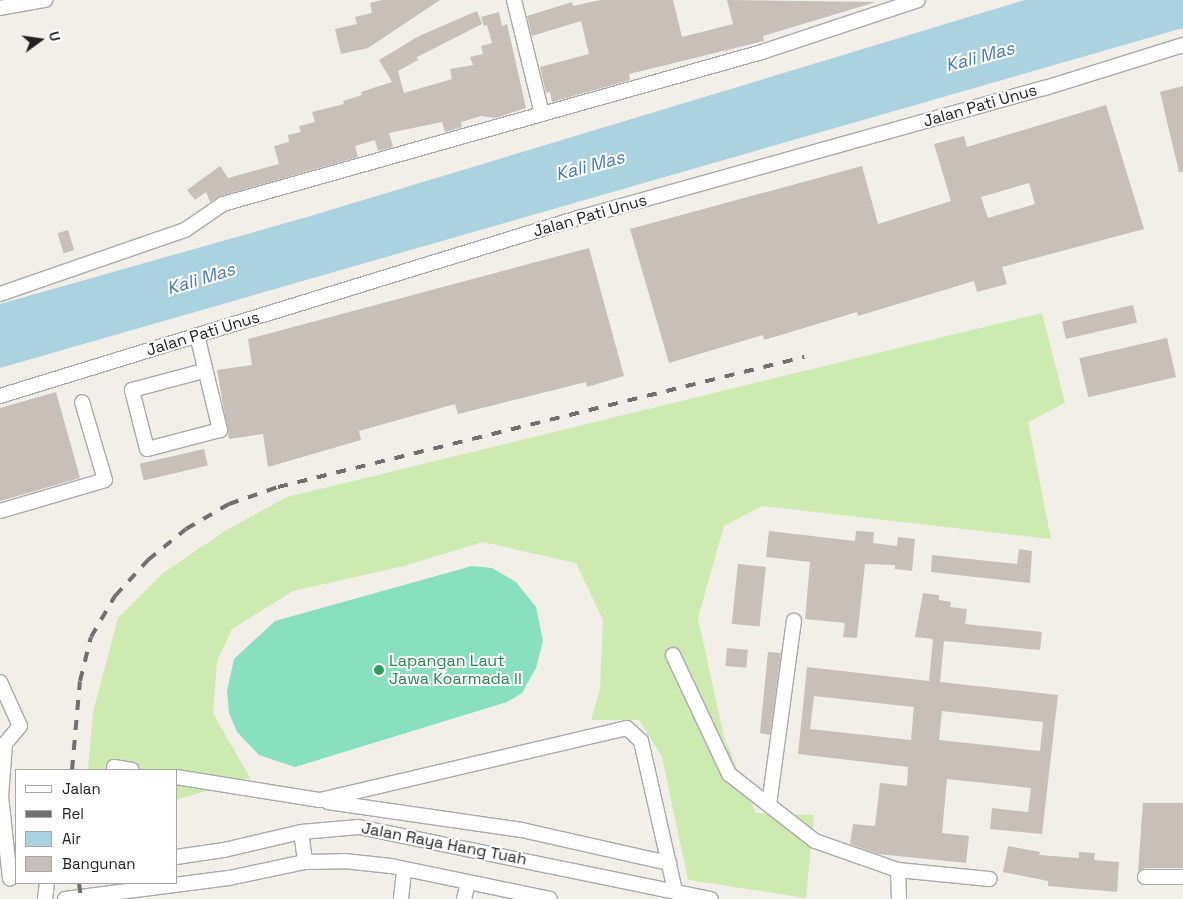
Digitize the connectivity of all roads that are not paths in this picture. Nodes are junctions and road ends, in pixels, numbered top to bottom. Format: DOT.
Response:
graph roads {
  1 [pos="45,0"];
  2 [pos="514,0"];
  3 [pos="918,0"];
  4 [pos="4,5"];
  5 [pos="1183,45"];
  6 [pos="542,114"];
  7 [pos="0,294"];
  8 [pos="197,335"];
  9 [pos="204,372"];
  10 [pos="0,396"];
  11 [pos="82,402"];
  12 [pos="0,511"];
  13 [pos="794,621"];
  14 [pos="673,655"];
  15 [pos="0,682"];
  16 [pos="114,767"];
  17 [pos="126,769"];
  18 [pos="178,777"];
  19 [pos="0,796"];
  20 [pos="320,800"];
  21 [pos="769,805"];
  22 [pos="301,832"];
  23 [pos="3,834"];
  24 [pos="178,857"];
  25 [pos="305,862"];
  26 [pos="669,863"];
  27 [pos="404,869"];
  28 [pos="898,870"];
  29 [pos="1145,877"];
  30 [pos="1183,877"];
  31 [pos="9,879"];
  32 [pos="990,879"];
  33 [pos="468,883"];
  34 [pos="47,884"];
  35 [pos="675,891"];
  36 [pos="117,892"];
  37 [pos="527,897"];
  38 [pos="45,899"];
  39 [pos="65,899"];
  40 [pos="401,899"];
  41 [pos="464,899"];
  42 [pos="550,899"];
  43 [pos="711,899"];
  44 [pos="899,899"];
  1 -- 4 [label="street"];
  2 -- 6 [label="street"];
  3 -- 6 [label="street"];
  5 -- 8 [label="street, Jalan Pati Unus"];
  6 -- 7 [label="street"];
  8 -- 9 [label="street"];
  8 -- 10 [label="street, Jalan Pati Unus"];
  9 -- 9 [label="street"];
  11 -- 12 [label="street"];
  13 -- 21 [label="street"];
  14 -- 21 [label="street"];
  15 -- 19 [label="street"];
  16 -- 17 [label="street"];
  18 -- 20 [label="street"];
  19 -- 23 [label="street"];
  20 -- 26 [label="street"];
  20 -- 26 [label="street"];
  21 -- 28 [label="street"];
  22 -- 24 [label="street, Jalan Raya Hang Tuah"];
  22 -- 25 [label="street"];
  22 -- 35 [label="street, Jalan Raya Hang Tuah"];
  23 -- 31 [label="street"];
  25 -- 27 [label="street, Jalan Raya Hang Tuah"];
  25 -- 36 [label="street, Jalan Raya Hang Tuah"];
  26 -- 35 [label="street"];
  27 -- 33 [label="street, Jalan Raya Hang Tuah"];
  27 -- 40 [label="street"];
  28 -- 32 [label="street"];
  28 -- 44 [label="street"];
  29 -- 30 [label="street"];
  33 -- 37 [label="street, Jalan Raya Hang Tuah"];
  33 -- 41 [label="street"];
  34 -- 38 [label="street"];
  35 -- 43 [label="street, Jalan Raya Hang Tuah"];
  36 -- 39 [label="street, Jalan Raya Hang Tuah"];
  37 -- 42 [label="street, Jalan Raya Hang Tuah"];
}
